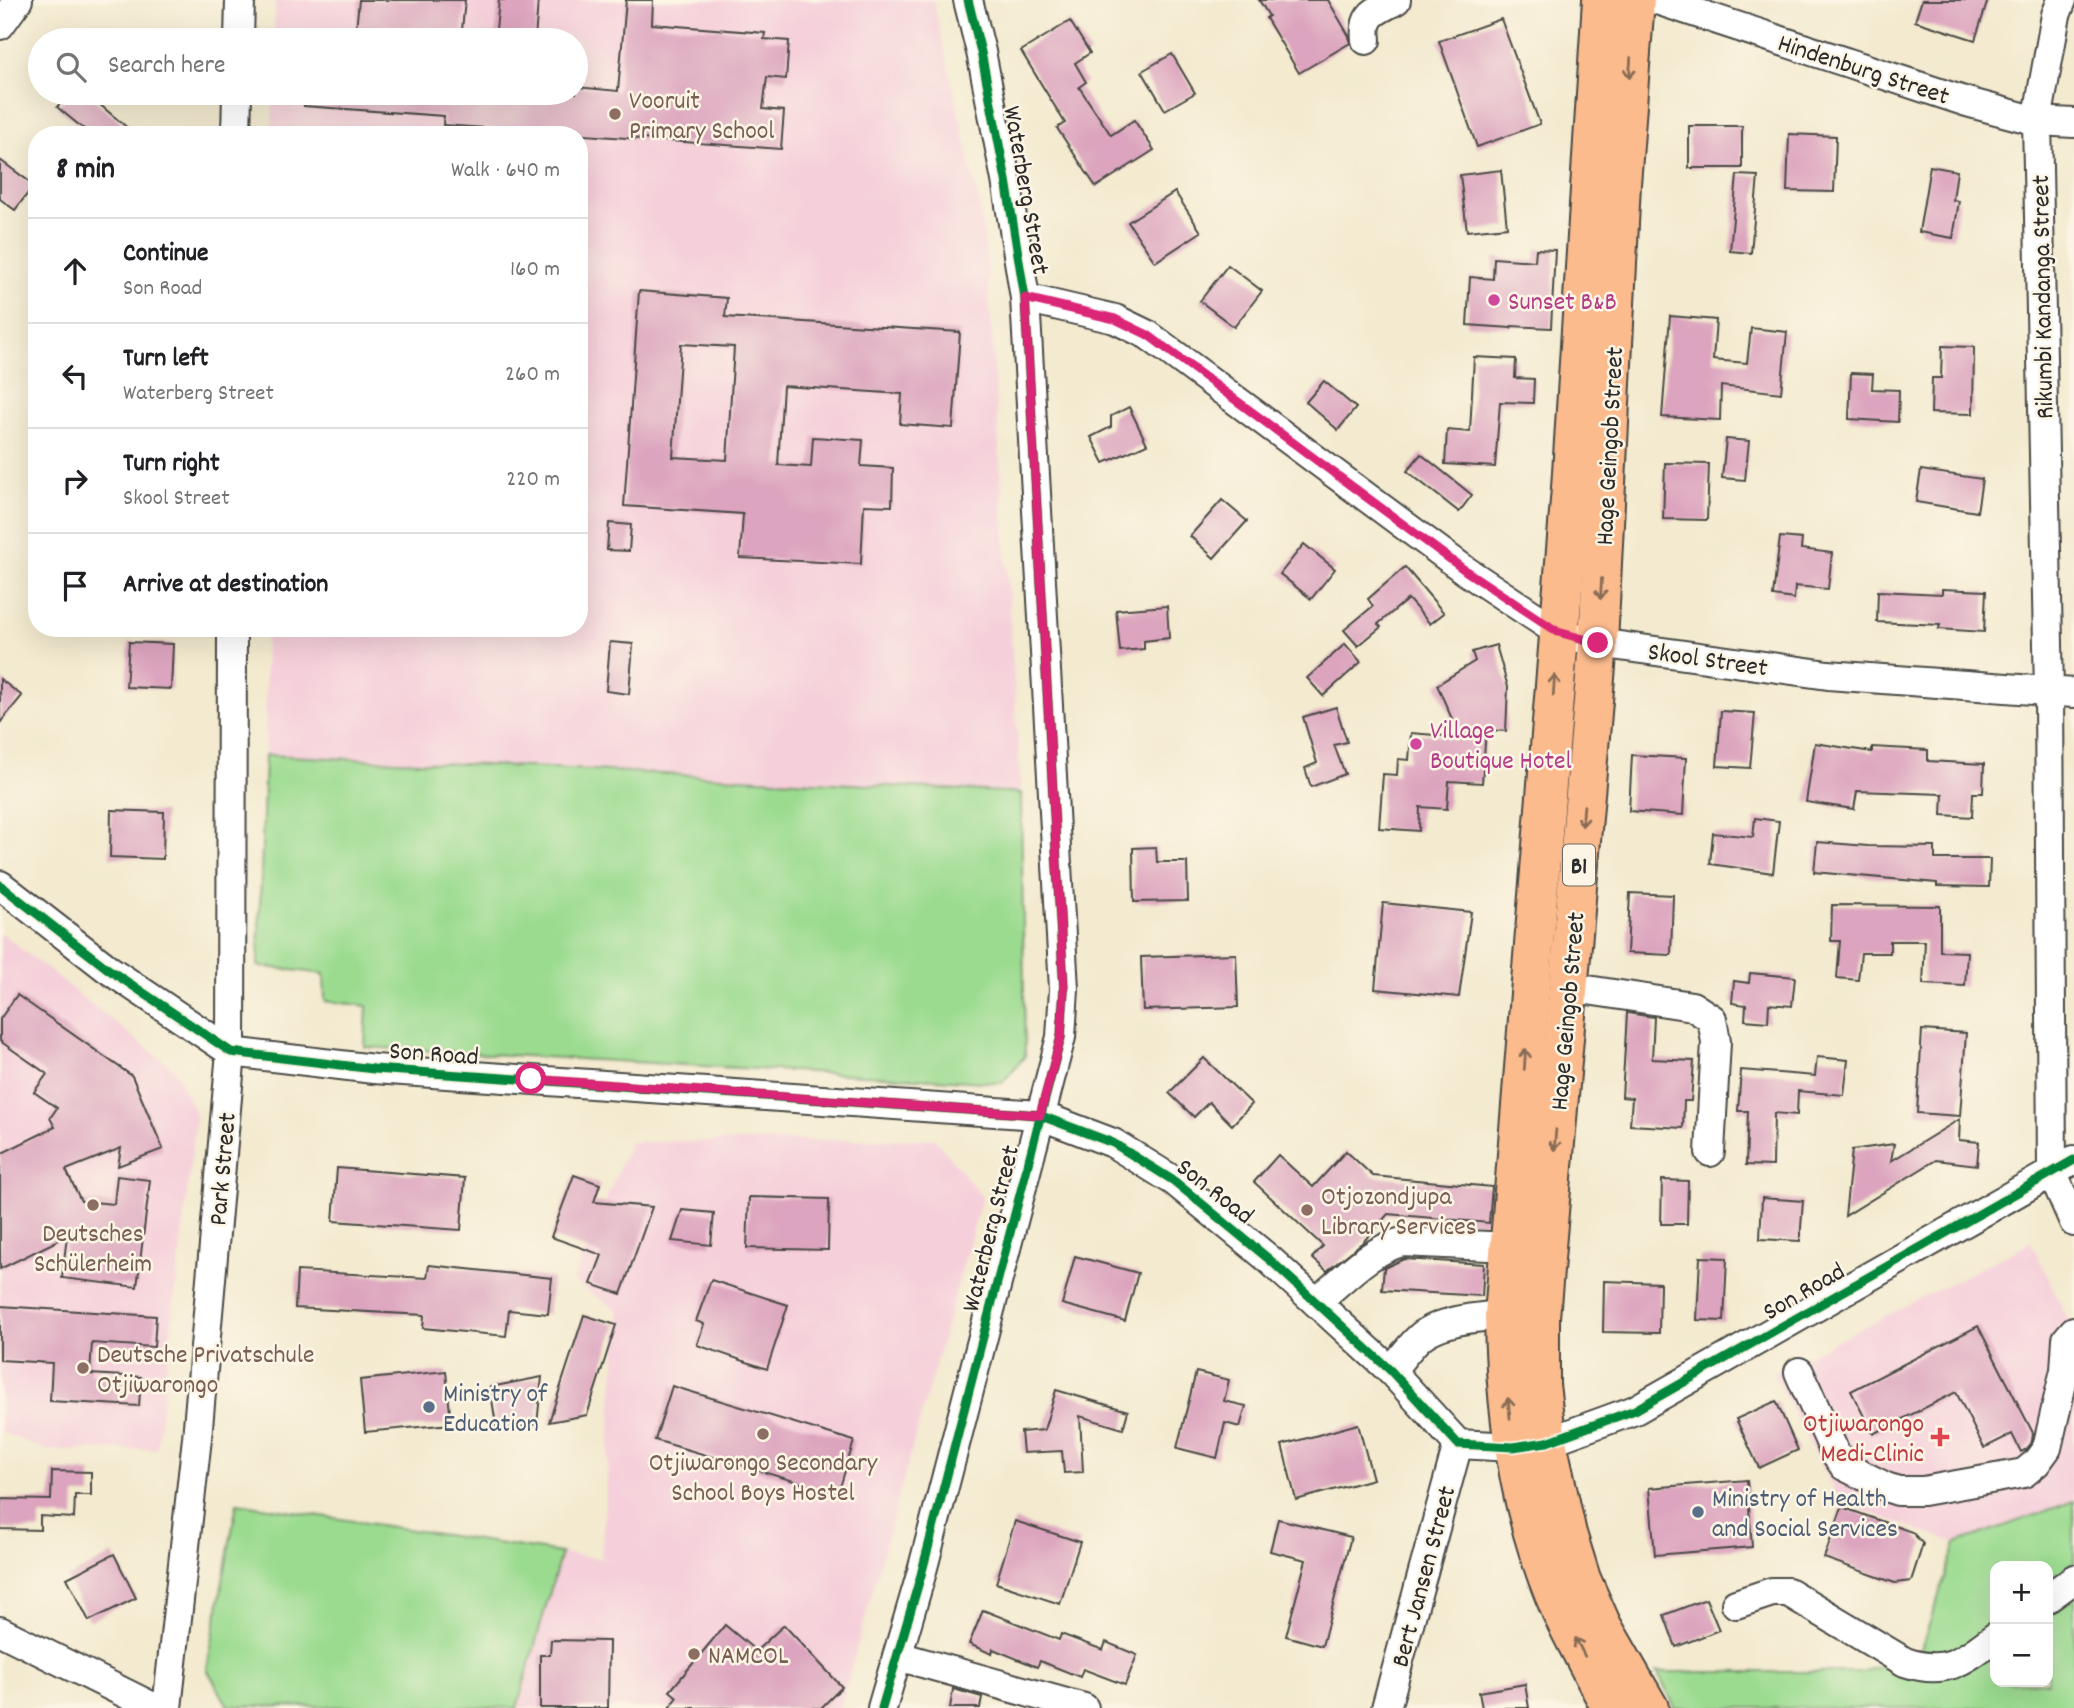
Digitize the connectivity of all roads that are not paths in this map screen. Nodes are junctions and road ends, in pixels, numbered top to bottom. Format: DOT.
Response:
graph roads {
  1 [pos="18,0"];
  2 [pos="240,0"];
  3 [pos="968,0"];
  4 [pos="1395,0"];
  5 [pos="1602,0"];
  6 [pos="1635,0"];
  7 [pos="1657,0"];
  8 [pos="2062,0"];
  9 [pos="0,24"];
  10 [pos="239,28"];
  11 [pos="1366,40"];
  12 [pos="237,105"];
  13 [pos="2037,121"];
  14 [pos="2074,123"];
  15 [pos="236,126"];
  16 [pos="1025,298"];
  17 [pos="1588,489"];
  18 [pos="1558,632"];
  19 [pos="232,637"];
  20 [pos="1598,643"];
  21 [pos="2061,693"];
  22 [pos="0,885"];
  23 [pos="1568,987"];
  24 [pos="231,1052"];
  25 [pos="1040,1115"];
  26 [pos="1710,1152"];
  27 [pos="2063,1166"];
  28 [pos="1531,1210"];
  29 [pos="2074,1222"];
  30 [pos="1510,1247"];
  31 [pos="1317,1303"];
  32 [pos="1522,1316"];
  33 [pos="2074,1331"];
  34 [pos="1391,1371"];
  35 [pos="1799,1372"];
  36 [pos="1458,1444"];
  37 [pos="1530,1444"];
  38 [pos="2074,1579"];
  39 [pos="2053,1594"];
  40 [pos="1736,1604"];
  41 [pos="0,1631"];
  42 [pos="1990,1641"];
  43 [pos="898,1656"];
  44 [pos="155,1708"];
  45 [pos="167,1708"];
  46 [pos="882,1708"];
  47 [pos="1084,1708"];
  48 [pos="1387,1708"];
  49 [pos="1611,1708"];
  50 [pos="1649,1708"];
  1 -- 9 [label="street"];
  2 -- 10 [label="street"];
  3 -- 16 [label="street, Waterberg Street"];
  4 -- 11 [label="street"];
  5 -- 17 [label="highway, Hage Geingob Street / B1"];
  6 -- 17 [label="highway, Hage Geingob Street / B1, one-way"];
  7 -- 13 [label="street, Hindenburg Street"];
  8 -- 13 [label="street, Rikumbi Kandanga Street"];
  12 -- 15 [label="street"];
  13 -- 14 [label="street, Hindenburg Street"];
  13 -- 21 [label="street, Rikumbi Kandanga Street"];
  16 -- 18 [label="street, Skool Street"];
  16 -- 25 [label="street, Waterberg Street"];
  17 -- 18 [label="highway, Hage Geingob Street / B1"];
  17 -- 20 [label="highway, Hage Geingob Street / B1, one-way"];
  18 -- 20 [label="street, Skool Street"];
  28 -- 18 [label="highway, Hage Geingob Street / B1, one-way"];
  19 -- 24 [label="street, Park Street"];
  20 -- 21 [label="street, Skool Street"];
  20 -- 23 [label="highway, Hage Geingob Street / B1, one-way"];
  21 -- 27 [label="street, Rikumbi Kandanga Street"];
  22 -- 24 [label="street, Son Road"];
  23 -- 26 [label="street"];
  23 -- 28 [label="highway, Hage Geingob Street / B1, one-way"];
  24 -- 25 [label="street, Son Road"];
  24 -- 45 [label="street, Park Street"];
  25 -- 31 [label="street, Son Road"];
  25 -- 43 [label="street, Waterberg Street"];
  27 -- 29 [label="street, Rikumbi Kandanga Street"];
  27 -- 37 [label="street, Son Road"];
  28 -- 30 [label="highway, Hage Geingob Street / B1"];
  28 -- 32 [label="highway, Hage Geingob Street / B1"];
  30 -- 31 [label="street"];
  30 -- 32 [label="highway, Hage Geingob Street / B1"];
  31 -- 34 [label="street, Son Road"];
  32 -- 34 [label="street"];
  32 -- 37 [label="highway, Hage Geingob Street / B1"];
  33 -- 35 [label="street"];
  34 -- 36 [label="street, Son Road"];
  36 -- 37 [label="street, Son Road"];
  36 -- 48 [label="street, Bert Jansen Street"];
  49 -- 37 [label="highway, Hage Geingob Street / B1, one-way"];
  37 -- 50 [label="highway, Hage Geingob Street / B1"];
  38 -- 39 [label="street"];
  40 -- 42 [label="street"];
  41 -- 44 [label="street"];
  43 -- 46 [label="street, Waterberg Street"];
  43 -- 47 [label="street"];
}
